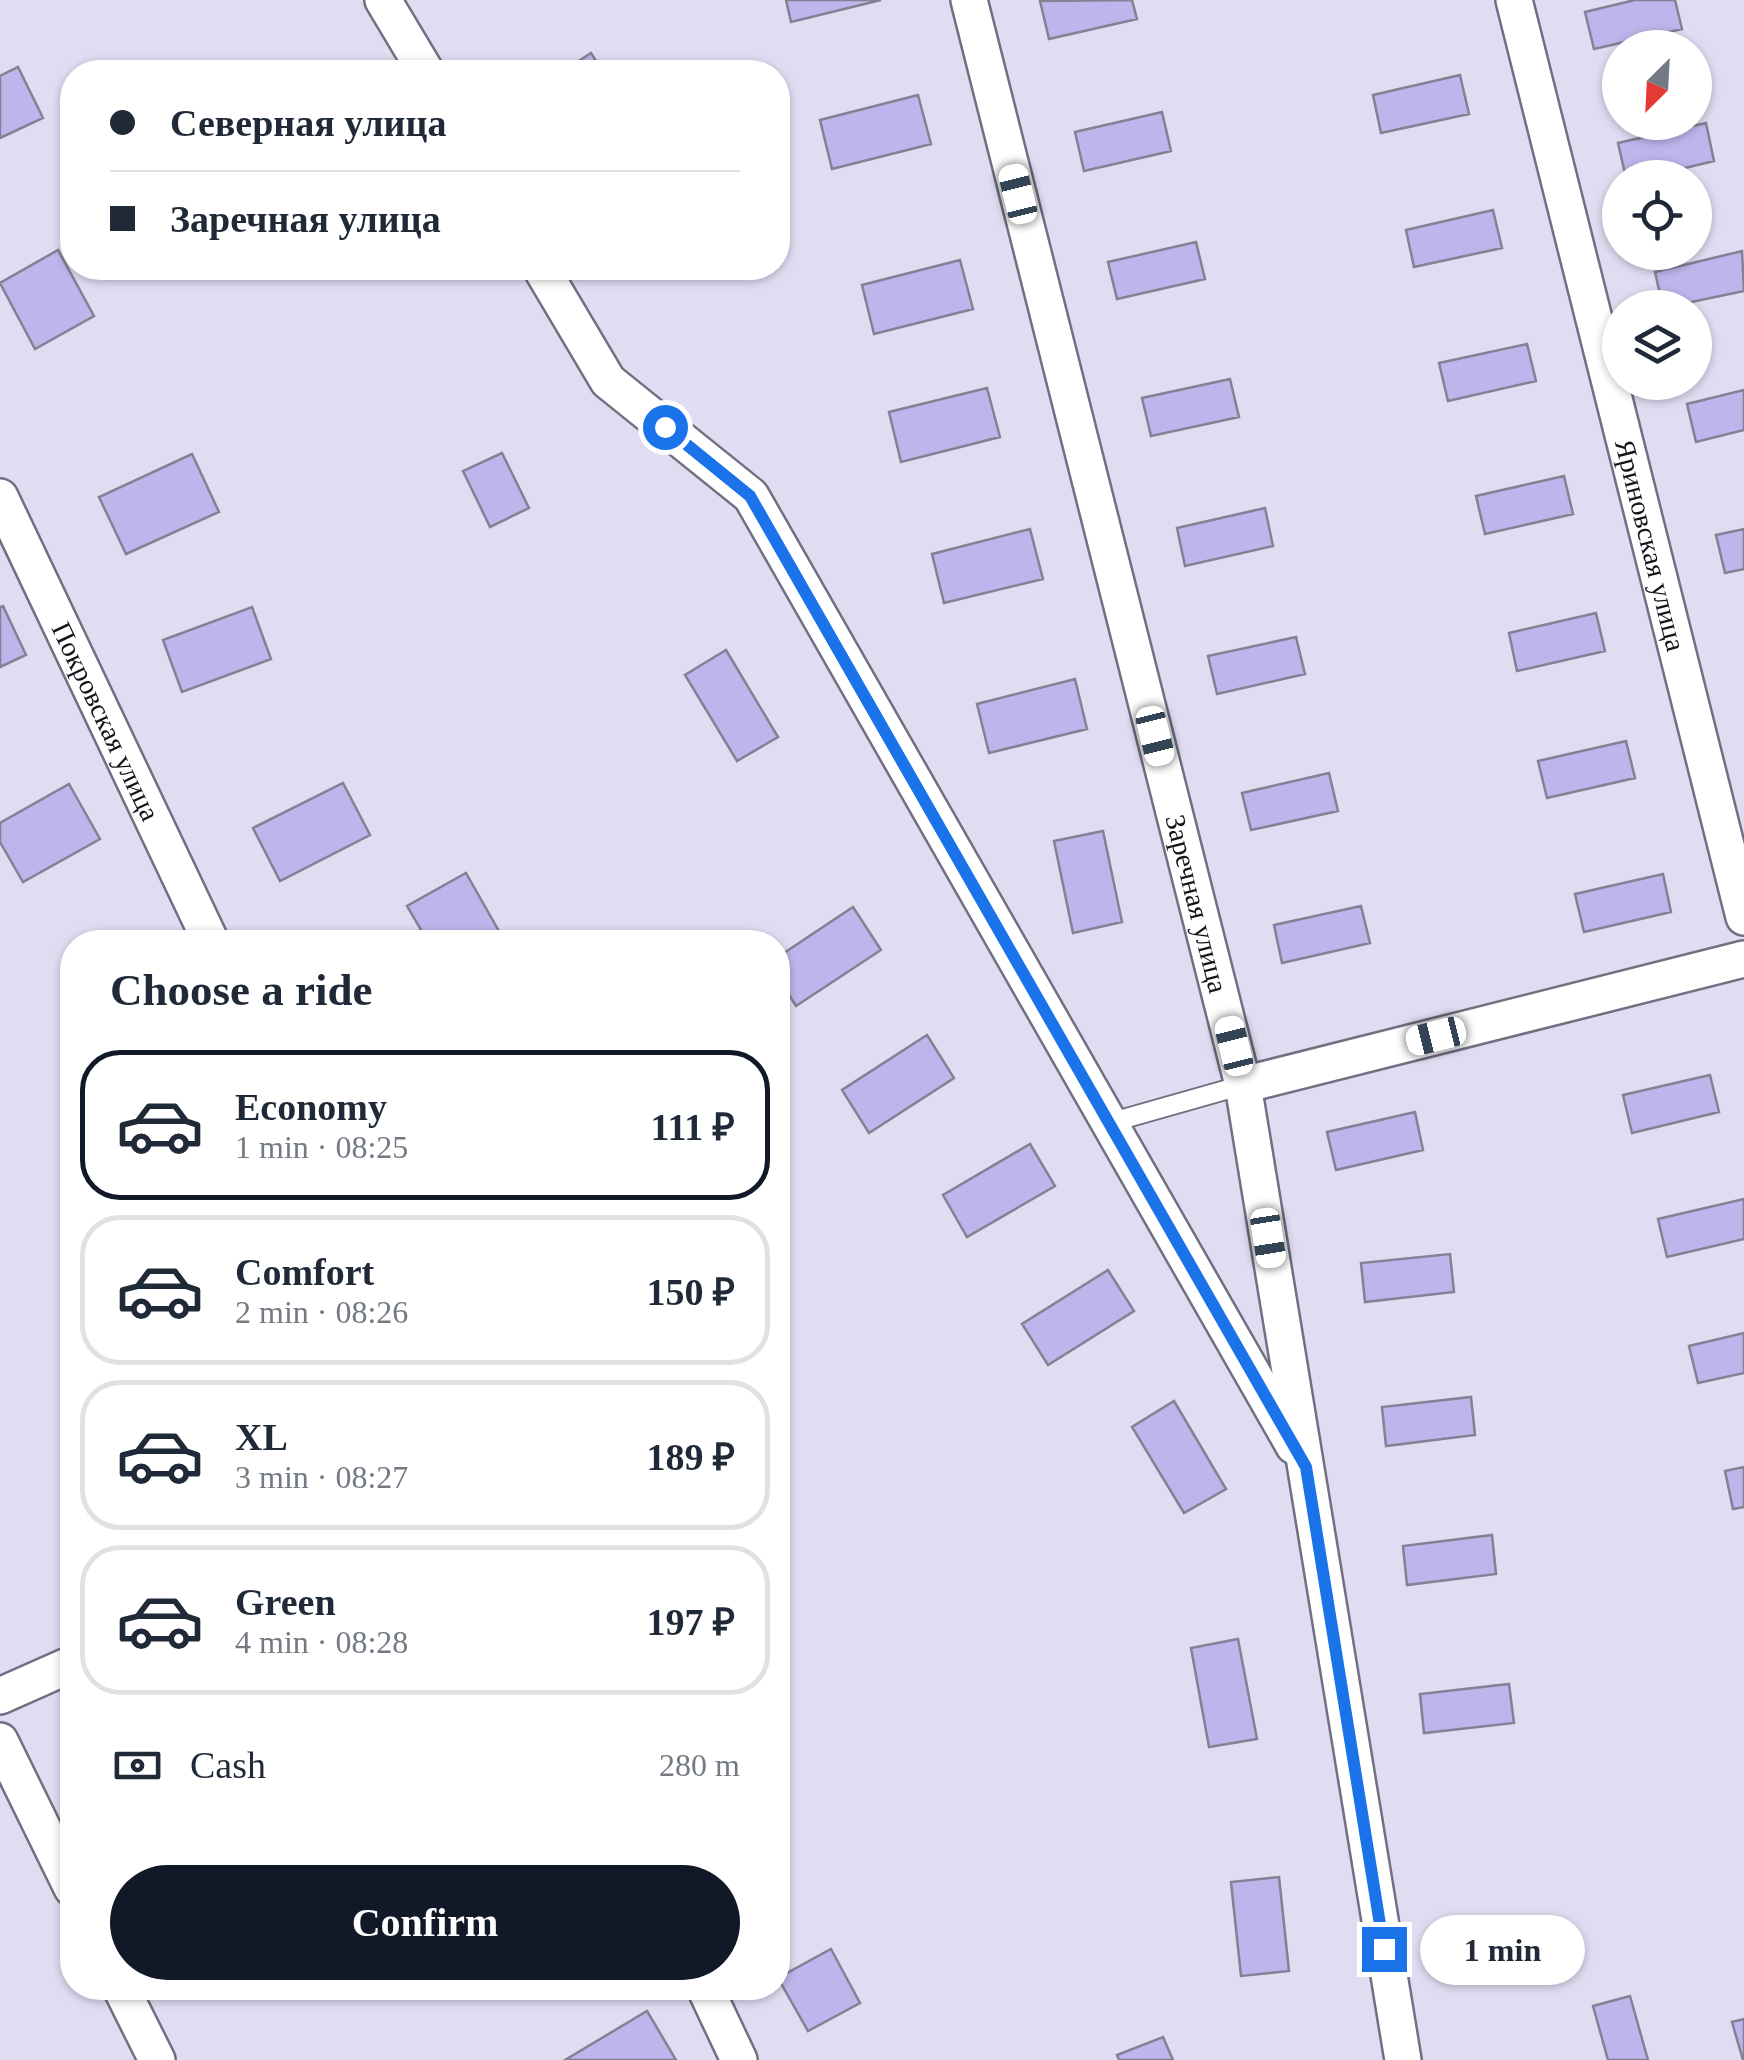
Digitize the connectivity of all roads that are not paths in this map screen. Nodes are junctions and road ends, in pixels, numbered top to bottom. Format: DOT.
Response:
graph roads {
  1 [pos="383,0"];
  2 [pos="969,0"];
  3 [pos="1514,0"];
  4 [pos="419,60"];
  5 [pos="548,280"];
  6 [pos="0,497"];
  7 [pos="1744,917"];
  8 [pos="205,930"];
  9 [pos="1744,959"];
  10 [pos="1243,1085"];
  11 [pos="1108,1122"];
  12 [pos="1306,1467"];
  13 [pos="60,1669"];
  14 [pos="0,1696"];
  15 [pos="0,1740"];
  16 [pos="60,1863"];
  17 [pos="127,2000"];
  18 [pos="711,2000"];
  19 [pos="157,2060"];
  20 [pos="739,2060"];
  21 [pos="1402,2060"];
  1 -- 4 [label="street"];
  2 -- 10 [label="street, Заречная улица"];
  3 -- 7 [label="street, Яриновская улица"];
  5 -- 11 [label="street"];
  6 -- 8 [label="street, Покровская улица"];
  9 -- 10 [label="street"];
  10 -- 11 [label="lane"];
  10 -- 12 [label="street, Заречная улица"];
  11 -- 12 [label="street"];
  12 -- 21 [label="street, Заречная улица"];
  13 -- 14 [label="street"];
  15 -- 16 [label="street"];
  17 -- 19 [label="street"];
  18 -- 20 [label="street"];
}
